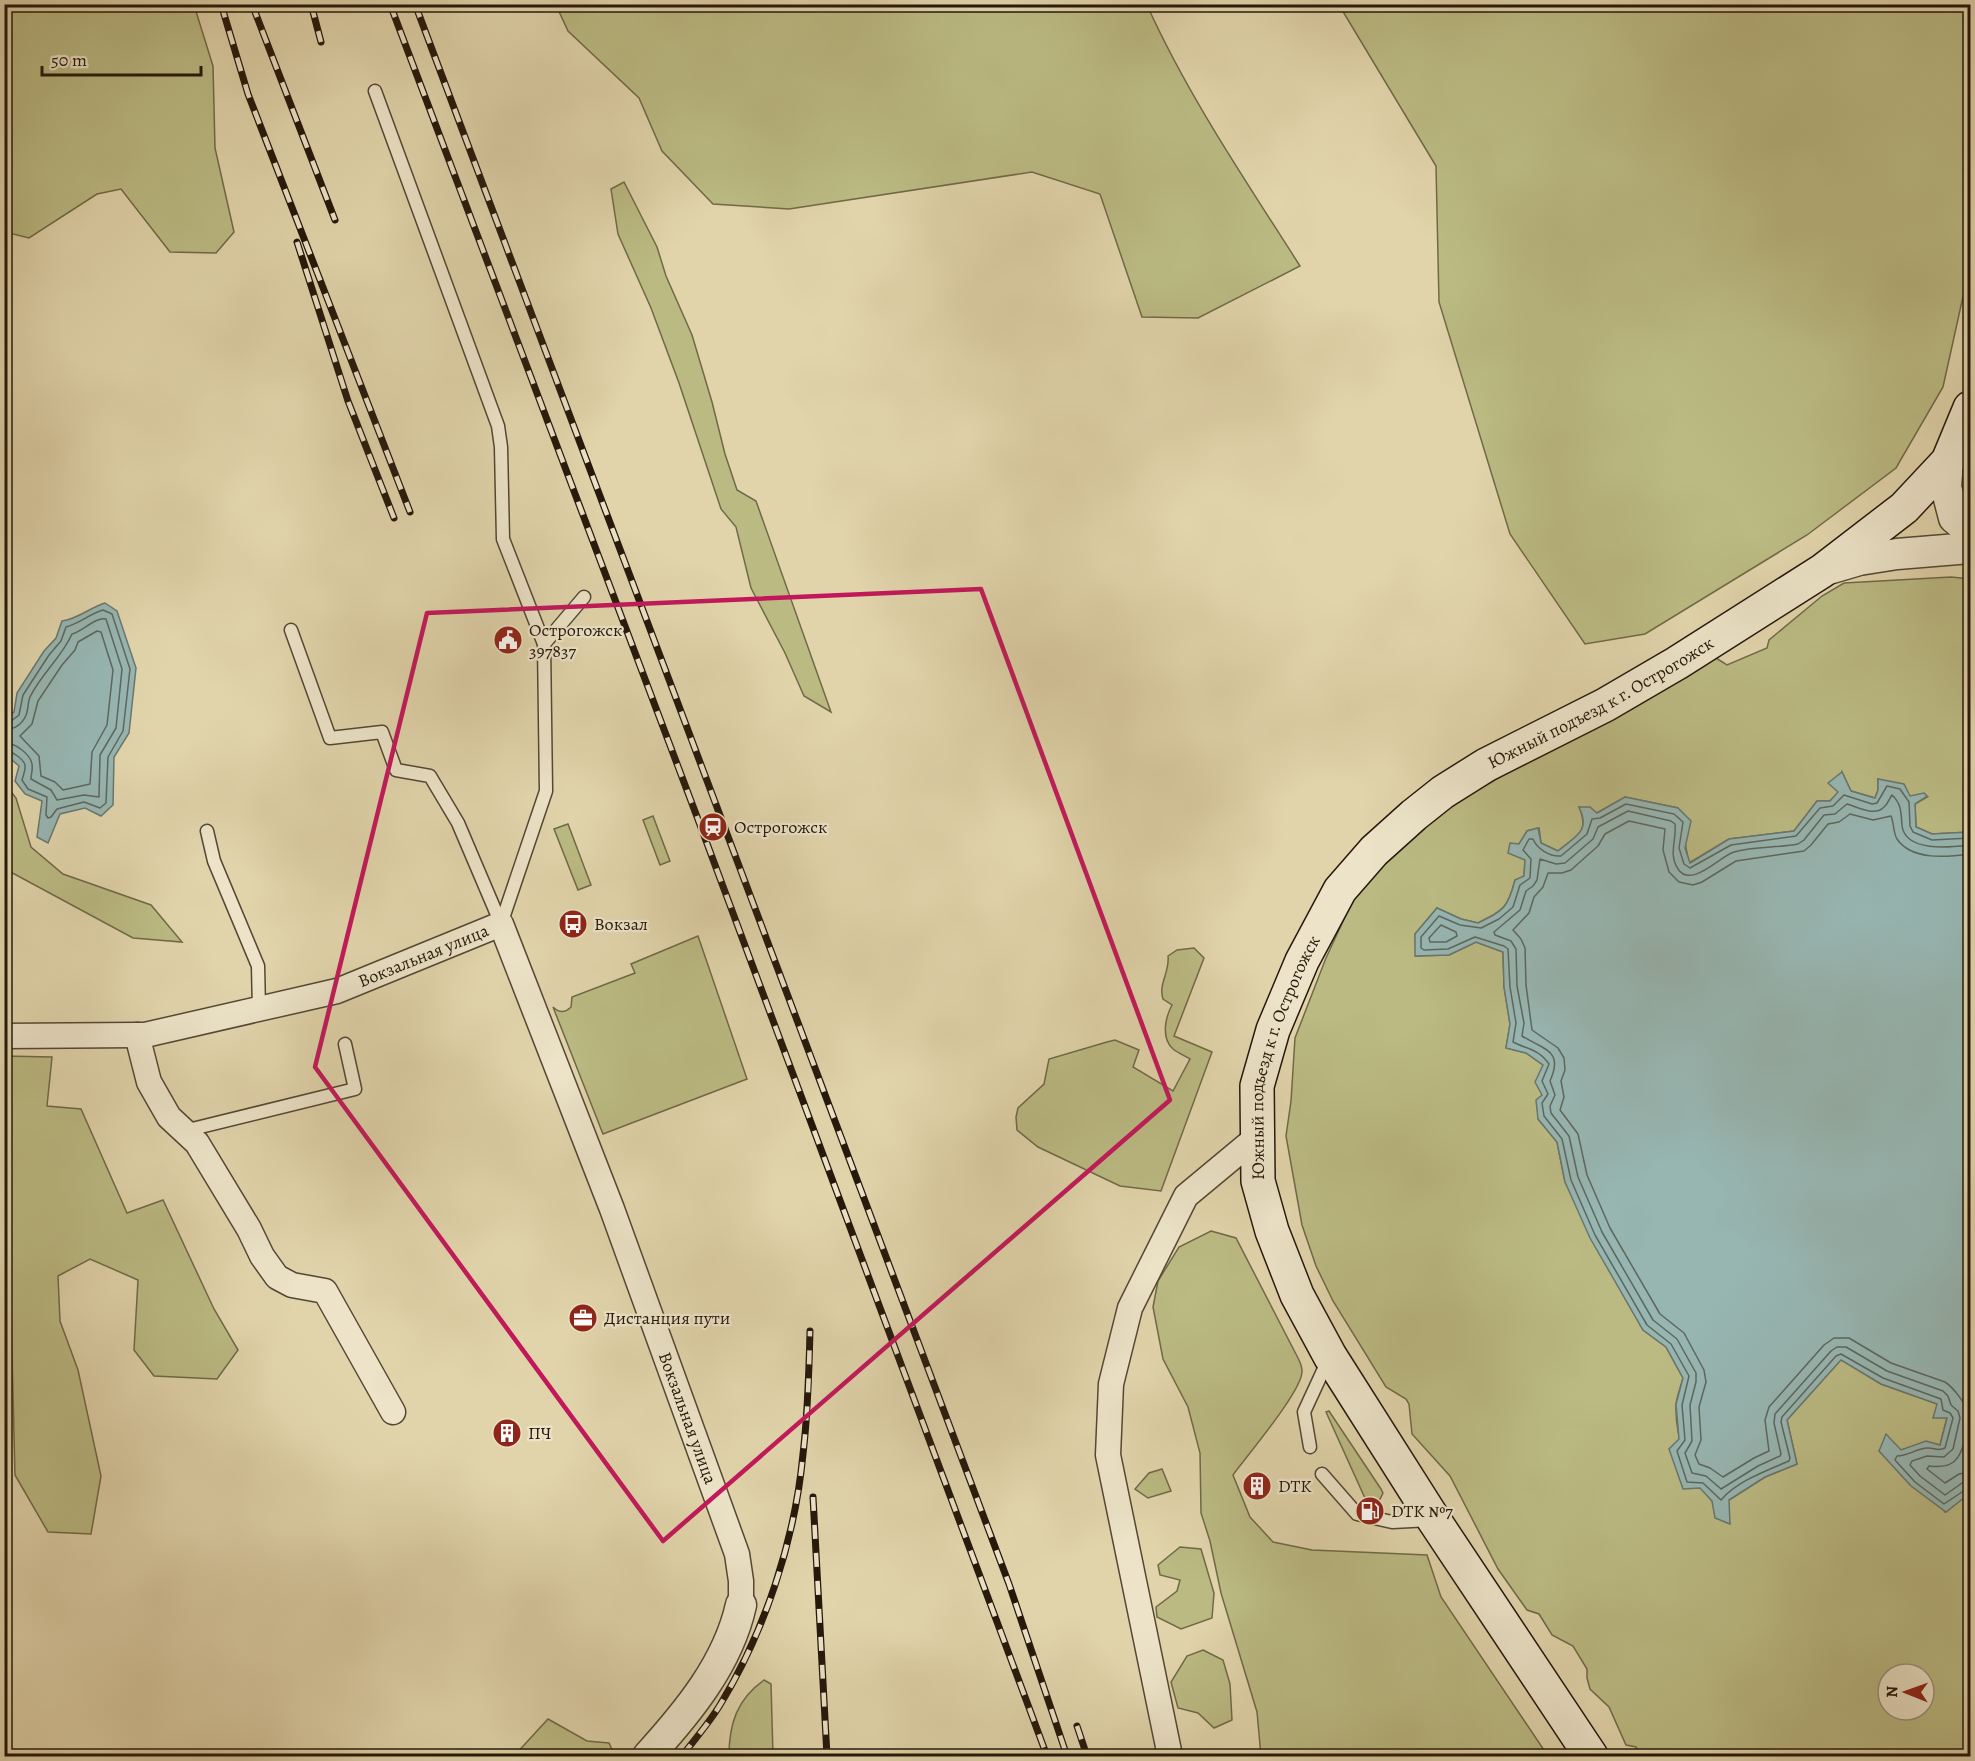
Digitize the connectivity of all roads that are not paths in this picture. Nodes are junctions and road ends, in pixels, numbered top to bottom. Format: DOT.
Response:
graph roads {
  1 [pos="375,91"];
  2 [pos="1971,408"];
  3 [pos="1948,461"];
  4 [pos="1971,531"];
  5 [pos="1971,548"];
  6 [pos="1822,571"];
  7 [pos="584,597"];
  8 [pos="291,630"];
  9 [pos="543,644"];
  10 [pos="207,831"];
  11 [pos="501,924"];
  12 [pos="259,1009"];
  13 [pos="137,1035"];
  14 [pos="4,1036"];
  15 [pos="345,1044"];
  16 [pos="184,1131"];
  17 [pos="1257,1137"];
  18 [pos="1330,1356"];
  19 [pos="393,1412"];
  20 [pos="1310,1447"];
  21 [pos="1322,1474"];
  22 [pos="1434,1520"];
  23 [pos="741,1605"];
  24 [pos="648,1756"];
  25 [pos="1170,1756"];
  26 [pos="1591,1756"];
  1 -- 9 [label="lane"];
  2 -- 3 [label="main road, Южный подъезд к г. Острогожск"];
  3 -- 4 [label="street"];
  3 -- 6 [label="main road, Южный подъезд к г. Острогожск"];
  5 -- 6 [label="street"];
  6 -- 17 [label="main road, Южный подъезд к г. Острогожск"];
  7 -- 9 [label="lane"];
  8 -- 11 [label="lane"];
  9 -- 11 [label="lane"];
  10 -- 12 [label="lane"];
  11 -- 12 [label="street, Вокзальная улица"];
  11 -- 23 [label="street, Вокзальная улица"];
  12 -- 13 [label="street, Вокзальная улица"];
  13 -- 14 [label="street, Вокзальная улица"];
  13 -- 16 [label="street"];
  15 -- 16 [label="lane"];
  16 -- 19 [label="street"];
  17 -- 18 [label="main road, Южный подъезд к г. Острогожск"];
  17 -- 25 [label="street"];
  18 -- 20 [label="lane"];
  18 -- 22 [label="main road, Южный подъезд к г. Острогожск"];
  21 -- 22 [label="lane"];
  22 -- 26 [label="main road, Южный подъезд к г. Острогожск"];
  23 -- 24 [label="street"];
}
